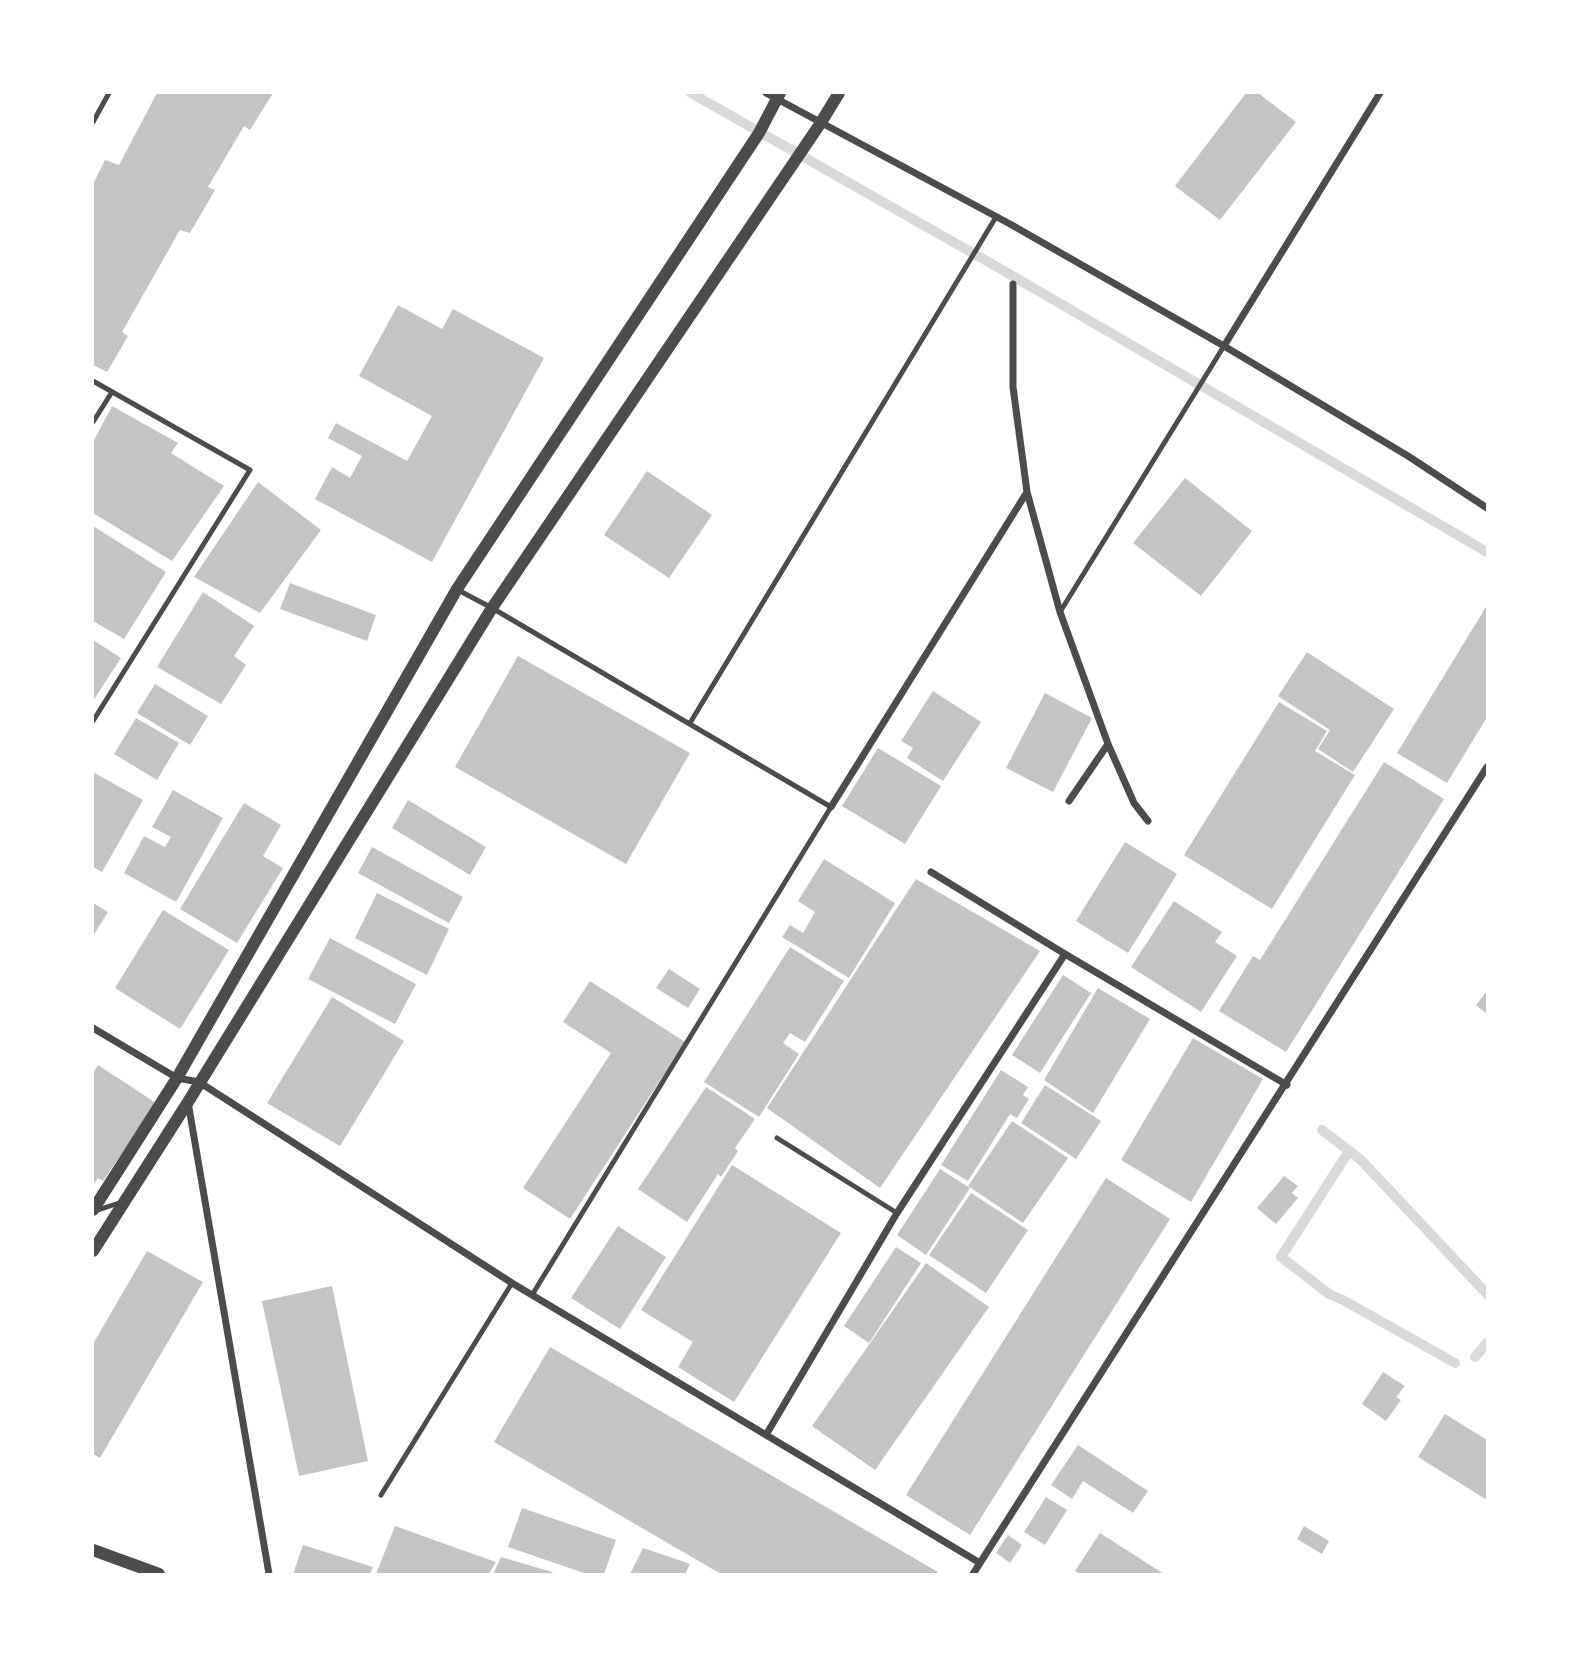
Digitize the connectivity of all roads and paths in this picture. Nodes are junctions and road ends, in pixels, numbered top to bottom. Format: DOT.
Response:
graph roads {
  1 [pos="109,93"];
  2 [pos="839,93"];
  3 [pos="1380,93"];
  4 [pos="774,95"];
  5 [pos="93,122"];
  6 [pos="820,124"];
  7 [pos="996,217"];
  8 [pos="1013,285"];
  9 [pos="1224,346"];
  10 [pos="93,381"];
  11 [pos="112,392"];
  12 [pos="93,422"];
  13 [pos="1027,492"];
  14 [pos="1487,508"];
  15 [pos="457,589"];
  16 [pos="492,607"];
  17 [pos="1060,612"];
  18 [pos="93,721"];
  19 [pos="690,723"];
  20 [pos="1108,744"];
  21 [pos="1487,767"];
  22 [pos="1069,801"];
  23 [pos="831,807"];
  24 [pos="1148,821"];
  25 [pos="932,872"];
  26 [pos="1065,954"];
  27 [pos="93,1028"];
  28 [pos="177,1079"];
  29 [pos="200,1082"];
  30 [pos="1287,1085"];
  31 [pos="188,1102"];
  32 [pos="777,1138"];
  33 [pos="122,1202"];
  34 [pos="93,1211"];
  35 [pos="897,1213"];
  36 [pos="93,1251"];
  37 [pos="512,1283"];
  38 [pos="532,1295"];
  39 [pos="766,1435"];
  40 [pos="381,1495"];
  41 [pos="93,1550"];
  42 [pos="980,1563"];
  43 [pos="159,1574"];
  44 [pos="269,1574"];
  45 [pos="973,1574"];
  1 -- 5 [label="lane"];
  2 -- 6 [label="street"];
  3 -- 9 [label="street"];
  4 -- 6 [label="street"];
  4 -- 15 [label="street"];
  6 -- 7 [label="street"];
  6 -- 16 [label="street"];
  7 -- 9 [label="street"];
  7 -- 19 [label="lane"];
  8 -- 13 [label="street"];
  9 -- 14 [label="street"];
  9 -- 17 [label="lane"];
  10 -- 11 [label="lane"];
  11 -- 12 [label="lane"];
  11 -- 18 [label="lane"];
  13 -- 17 [label="street"];
  13 -- 23 [label="street"];
  15 -- 16 [label="lane"];
  15 -- 28 [label="street"];
  16 -- 19 [label="lane"];
  16 -- 29 [label="street"];
  17 -- 20 [label="street"];
  19 -- 23 [label="lane"];
  20 -- 22 [label="street"];
  20 -- 24 [label="street"];
  21 -- 30 [label="street"];
  23 -- 38 [label="lane"];
  25 -- 26 [label="street"];
  26 -- 30 [label="street"];
  26 -- 35 [label="street"];
  27 -- 28 [label="street"];
  28 -- 29 [label="street"];
  28 -- 34 [label="street"];
  29 -- 31 [label="street"];
  29 -- 37 [label="street"];
  30 -- 42 [label="street"];
  31 -- 33 [label="street"];
  31 -- 44 [label="street"];
  32 -- 35 [label="lane"];
  33 -- 34 [label="lane"];
  33 -- 36 [label="street"];
  35 -- 39 [label="street"];
  37 -- 38 [label="street"];
  37 -- 40 [label="lane"];
  38 -- 39 [label="street"];
  39 -- 42 [label="street"];
  41 -- 43 [label="street"];
  42 -- 45 [label="street"];
}
